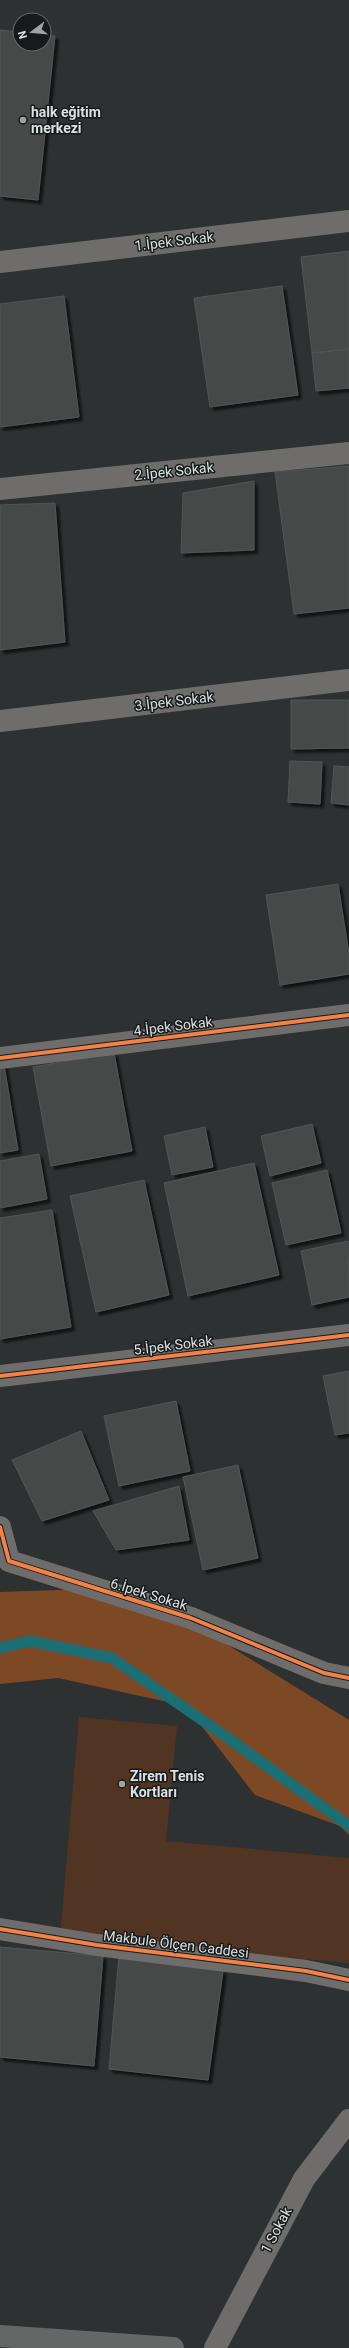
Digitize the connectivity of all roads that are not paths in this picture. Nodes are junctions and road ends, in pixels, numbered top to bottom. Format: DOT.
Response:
graph roads {
  1 [pos="349,221"];
  2 [pos="0,262"];
  3 [pos="349,453"];
  4 [pos="0,489"];
  5 [pos="349,680"];
  6 [pos="0,722"];
  7 [pos="349,1015"];
  8 [pos="0,1058"];
  9 [pos="349,1335"];
  10 [pos="0,1376"];
  11 [pos="0,1527"];
  12 [pos="349,1678"];
  13 [pos="0,1930"];
  14 [pos="349,1980"];
  15 [pos="349,2120"];
  16 [pos="0,2336"];
  17 [pos="173,2348"];
  18 [pos="215,2348"];
  1 -- 2 [label="street, 1.İpek Sokak"];
  3 -- 4 [label="street, 2.İpek Sokak"];
  5 -- 6 [label="street, 3.İpek Sokak"];
  7 -- 8 [label="street, 4.İpek Sokak"];
  9 -- 10 [label="street, 5.İpek Sokak"];
  11 -- 12 [label="street, 6.İpek Sokak"];
  13 -- 14 [label="street, Makbule Ölçen Caddesi"];
  15 -- 18 [label="street, 1 Sokak"];
  16 -- 17 [label="street"];
}
